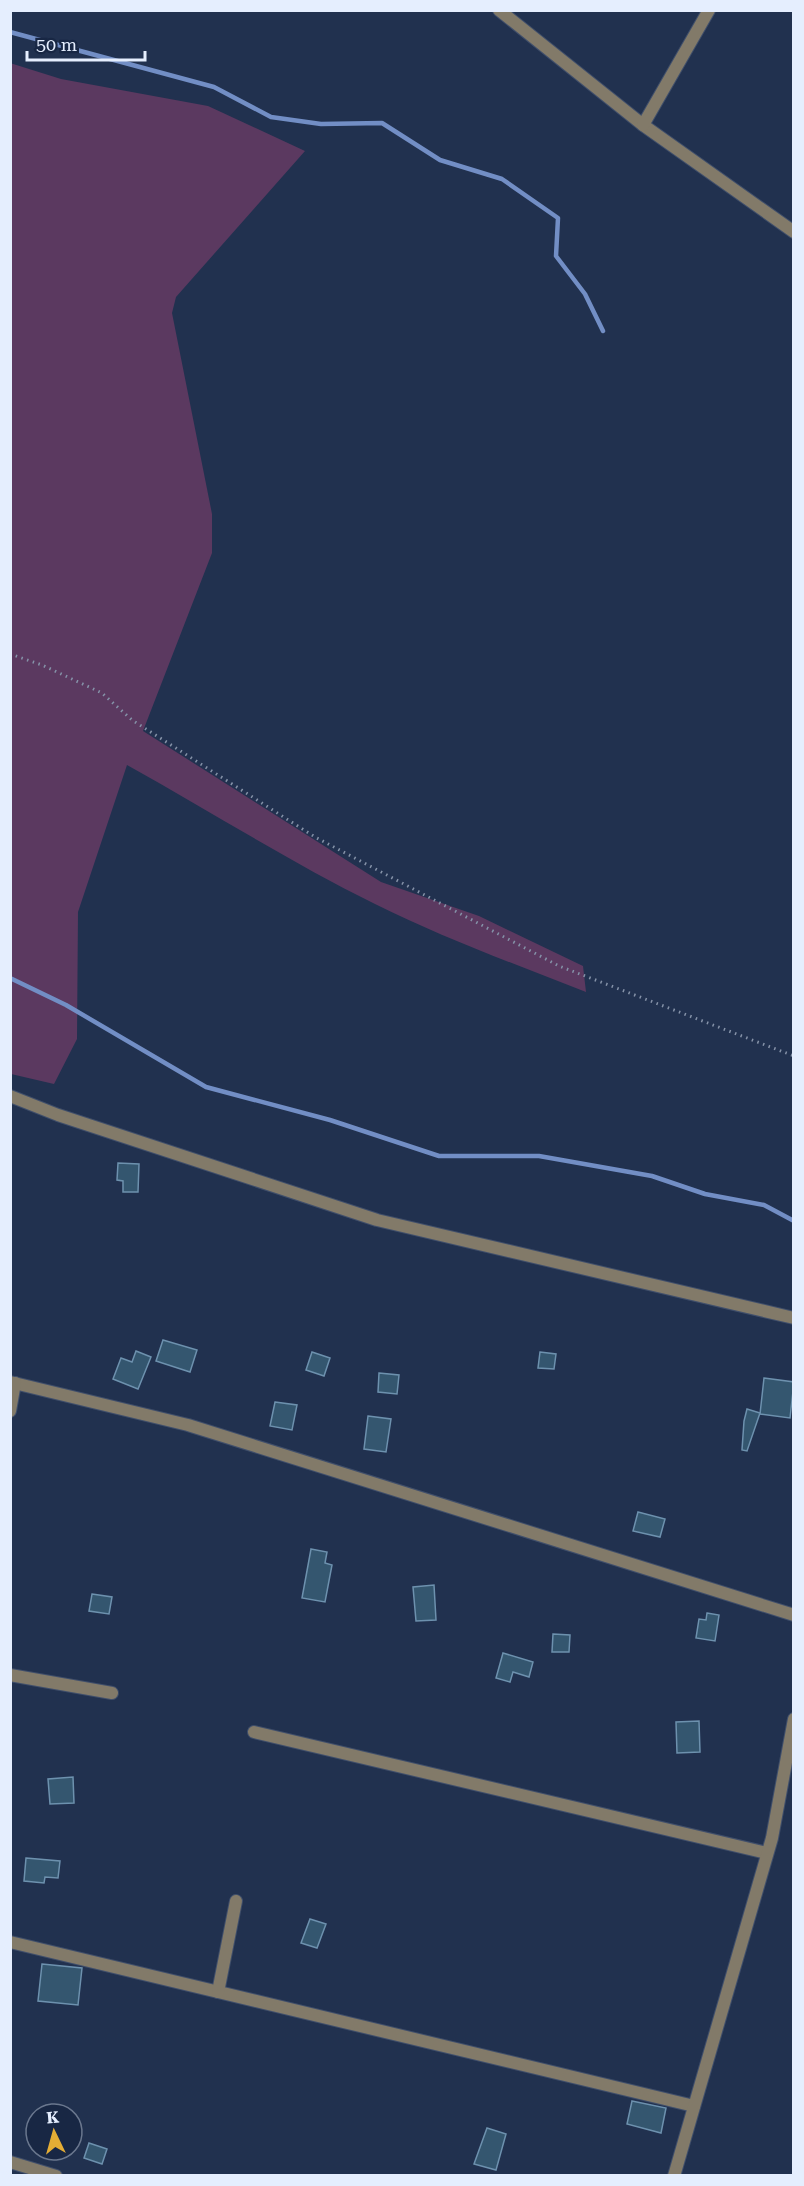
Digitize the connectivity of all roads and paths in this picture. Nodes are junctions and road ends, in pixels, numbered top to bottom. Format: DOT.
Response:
graph roads {
  1 [pos="499,10"];
  2 [pos="709,10"];
  3 [pos="643,125"];
  4 [pos="794,232"];
  5 [pos="10,654"];
  6 [pos="794,1056"];
  7 [pos="10,1096"];
  8 [pos="794,1318"];
  9 [pos="13,1382"];
  10 [pos="10,1411"];
  11 [pos="794,1616"];
  12 [pos="10,1675"];
  13 [pos="112,1693"];
  14 [pos="794,1719"];
  15 [pos="254,1732"];
  16 [pos="790,1759"];
  17 [pos="767,1853"];
  18 [pos="236,1902"];
  19 [pos="10,1942"];
  20 [pos="218,1992"];
  21 [pos="694,2106"];
  22 [pos="10,2162"];
  23 [pos="56,2175"];
  24 [pos="674,2175"];
  1 -- 3 [label="street"];
  2 -- 3 [label="street"];
  3 -- 4 [label="street"];
  5 -- 6 [label="path"];
  7 -- 8 [label="street"];
  9 -- 10 [label="street"];
  9 -- 11 [label="street"];
  12 -- 13 [label="street"];
  14 -- 16 [label="street"];
  15 -- 17 [label="street"];
  16 -- 17 [label="street"];
  17 -- 21 [label="street"];
  18 -- 20 [label="street"];
  19 -- 20 [label="street"];
  20 -- 21 [label="street"];
  21 -- 24 [label="street"];
  22 -- 23 [label="street"];
}
